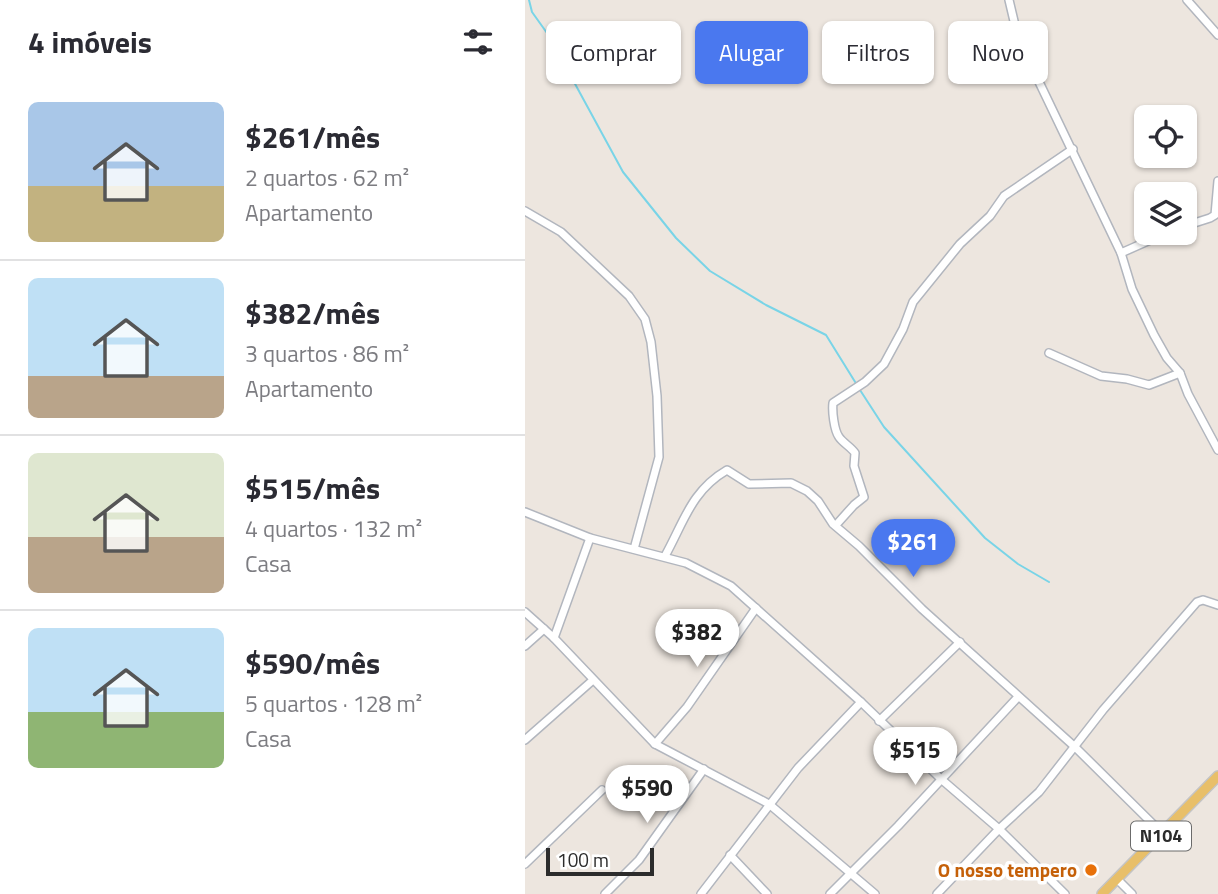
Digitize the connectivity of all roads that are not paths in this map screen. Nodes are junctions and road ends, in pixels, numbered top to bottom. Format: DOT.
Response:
graph roads {
  1 [pos="1009,0"];
  2 [pos="1187,0"];
  3 [pos="1218,35"];
  4 [pos="1073,149"];
  5 [pos="1218,181"];
  6 [pos="525,211"];
  7 [pos="1197,222"];
  8 [pos="1139,245"];
  9 [pos="1121,253"];
  10 [pos="1049,353"];
  11 [pos="1180,373"];
  12 [pos="1218,450"];
  13 [pos="525,512"];
  14 [pos="836,525"];
  15 [pos="590,538"];
  16 [pos="634,549"];
  17 [pos="665,556"];
  18 [pos="1218,605"];
  19 [pos="756,608"];
  20 [pos="525,612"];
  21 [pos="544,629"];
  22 [pos="554,638"];
  23 [pos="960,642"];
  24 [pos="525,646"];
  25 [pos="593,680"];
  26 [pos="1018,697"];
  27 [pos="861,702"];
  28 [pos="879,721"];
  29 [pos="525,740"];
  30 [pos="655,744"];
  31 [pos="1075,747"];
  32 [pos="704,769"];
  33 [pos="1218,776"];
  34 [pos="941,779"];
  35 [pos="602,790"];
  36 [pos="769,804"];
  37 [pos="999,829"];
  38 [pos="1163,834"];
  39 [pos="730,855"];
  40 [pos="525,864"];
  41 [pos="852,873"];
  42 [pos="1117,879"];
  43 [pos="605,894"];
  44 [pos="701,894"];
  45 [pos="767,894"];
  46 [pos="830,894"];
  47 [pos="875,894"];
  48 [pos="937,894"];
  49 [pos="1065,894"];
  50 [pos="1102,894"];
  51 [pos="1132,894"];
  1 -- 4 [label="street"];
  2 -- 3 [label="street"];
  4 -- 9 [label="street"];
  4 -- 14 [label="street"];
  5 -- 7 [label="street"];
  6 -- 16 [label="street"];
  8 -- 9 [label="street"];
  9 -- 11 [label="street"];
  10 -- 11 [label="street"];
  11 -- 12 [label="street"];
  13 -- 15 [label="street"];
  14 -- 17 [label="street"];
  14 -- 23 [label="street"];
  15 -- 16 [label="street"];
  15 -- 22 [label="street"];
  16 -- 17 [label="street"];
  17 -- 19 [label="street"];
  18 -- 31 [label="street"];
  19 -- 27 [label="street"];
  19 -- 30 [label="street"];
  20 -- 21 [label="street"];
  21 -- 22 [label="street"];
  21 -- 24 [label="street"];
  22 -- 25 [label="street"];
  23 -- 26 [label="street"];
  23 -- 28 [label="street"];
  25 -- 29 [label="street"];
  25 -- 30 [label="street"];
  26 -- 31 [label="street"];
  26 -- 34 [label="street"];
  27 -- 28 [label="street"];
  27 -- 36 [label="street"];
  28 -- 34 [label="street"];
  30 -- 32 [label="street"];
  31 -- 37 [label="street"];
  31 -- 38 [label="street"];
  32 -- 36 [label="street"];
  32 -- 43 [label="street"];
  33 -- 38 [label="main road, N104"];
  34 -- 37 [label="street"];
  34 -- 41 [label="street"];
  35 -- 40 [label="street"];
  36 -- 39 [label="street"];
  36 -- 41 [label="street"];
  37 -- 48 [label="street"];
  37 -- 49 [label="street"];
  38 -- 42 [label="main road, N104"];
  39 -- 44 [label="street"];
  39 -- 45 [label="street"];
  41 -- 46 [label="street"];
  41 -- 47 [label="street"];
  42 -- 50 [label="main road, N104"];
  42 -- 51 [label="street"];
}
